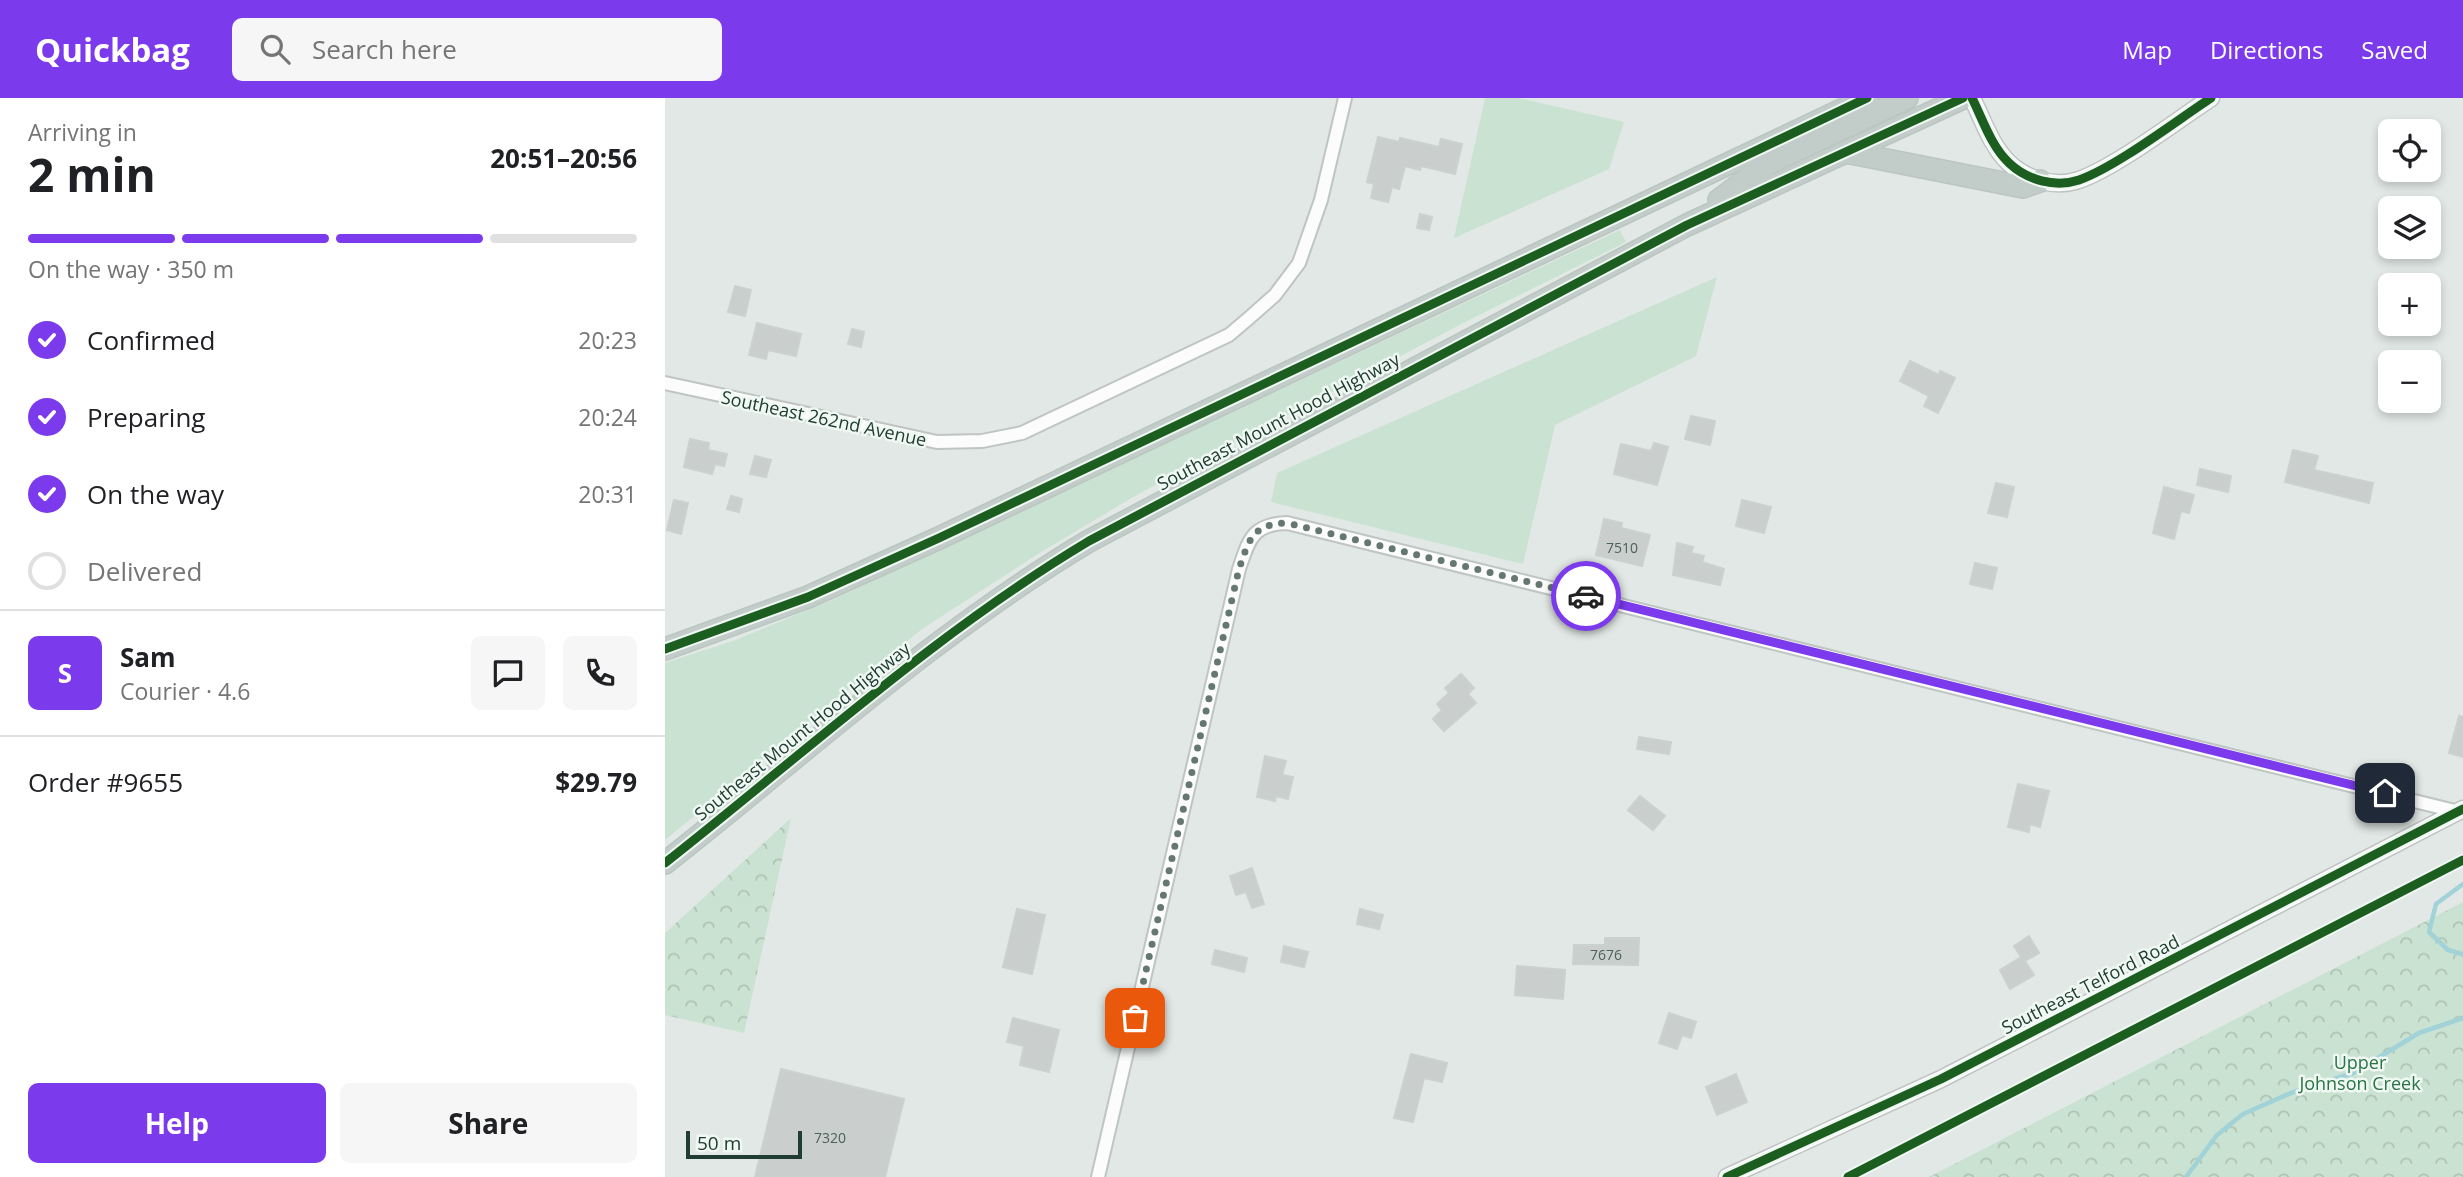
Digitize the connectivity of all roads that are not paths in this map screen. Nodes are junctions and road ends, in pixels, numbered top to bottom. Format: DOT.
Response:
graph roads {
  1 [pos="1345,98"];
  2 [pos="1867,98"];
  3 [pos="1907,98"];
  4 [pos="1963,98"];
  5 [pos="1972,98"];
  6 [pos="2211,98"];
  7 [pos="1844,152"];
  8 [pos="2040,181"];
  9 [pos="1687,225"];
  10 [pos="665,383"];
  11 [pos="665,649"];
  12 [pos="2461,810"];
  13 [pos="665,863"];
  14 [pos="1098,1177"];
  15 [pos="1727,1177"];
  1 -- 10 [label="street, Southeast 262nd Avenue"];
  2 -- 11 [label="highway, Southeast Mount Hood Highway"];
  3 -- 9 [label="highway"];
  4 -- 7 [label="highway, Southeast Mount Hood Highway"];
  5 -- 8 [label="street"];
  6 -- 8 [label="street"];
  7 -- 8 [label="highway"];
  7 -- 9 [label="highway, Southeast Mount Hood Highway"];
  9 -- 13 [label="highway, Southeast Mount Hood Highway"];
  12 -- 14 [label="street"];
  12 -- 15 [label="street, Southeast Telford Road"];
}
